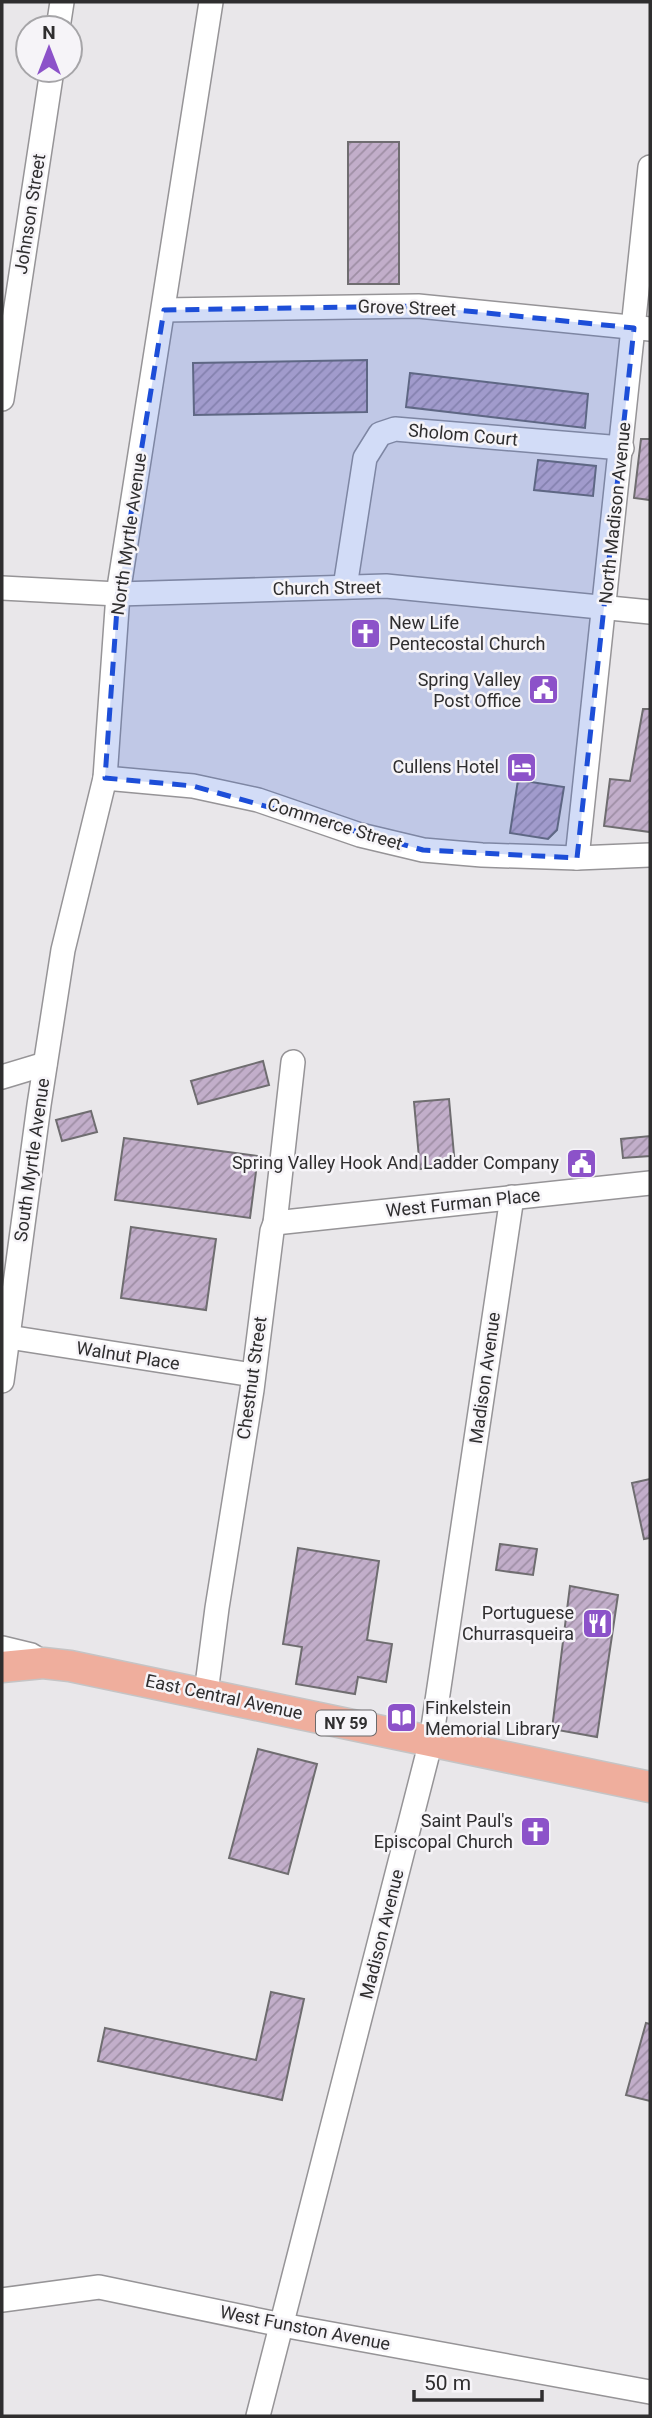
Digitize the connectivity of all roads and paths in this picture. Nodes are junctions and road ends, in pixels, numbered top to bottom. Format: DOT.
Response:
graph roads {
  1 [pos="211,2"];
  2 [pos="50,84"];
  3 [pos="650,167"];
  4 [pos="164,310"];
  5 [pos="642,329"];
  6 [pos="2,399"];
  7 [pos="622,448"];
  8 [pos="345,587"];
  9 [pos="2,589"];
  10 [pos="117,594"];
  11 [pos="605,608"];
  12 [pos="650,612"];
  13 [pos="104,778"];
  14 [pos="650,855"];
  15 [pos="577,858"];
  16 [pos="293,1062"];
  17 [pos="45,1064"];
  18 [pos="2,1077"];
  19 [pos="650,1183"];
  20 [pos="512,1197"];
  21 [pos="275,1223"];
  22 [pos="5,1337"];
  23 [pos="253,1375"];
  24 [pos="2,1381"];
  25 [pos="2,1648"];
  26 [pos="43,1663"];
  27 [pos="2,1667"];
  28 [pos="206,1693"];
  29 [pos="431,1741"];
  30 [pos="650,1787"];
  31 [pos="2,2300"];
  32 [pos="282,2325"];
  33 [pos="650,2392"];
  34 [pos="258,2416"];
  1 -- 4 [label="street, North Myrtle Avenue"];
  2 -- 6 [label="street, Johnson Street"];
  3 -- 5 [label="street, North Madison Avenue"];
  4 -- 5 [label="street, Grove Street"];
  4 -- 10 [label="street, North Myrtle Avenue"];
  5 -- 7 [label="street, North Madison Avenue"];
  7 -- 8 [label="street, Sholom Court"];
  7 -- 11 [label="street, North Madison Avenue"];
  8 -- 10 [label="street, Church Street"];
  8 -- 11 [label="street, Church Street"];
  9 -- 10 [label="street, Church Street"];
  10 -- 13 [label="street, North Myrtle Avenue"];
  11 -- 12 [label="street, Church Street"];
  11 -- 15 [label="street, North Madison Avenue"];
  13 -- 15 [label="street, Commerce Street"];
  13 -- 17 [label="street, North Myrtle Avenue"];
  14 -- 15 [label="street, Commerce Street"];
  16 -- 21 [label="street, Chestnut Street"];
  17 -- 18 [label="street"];
  17 -- 22 [label="street, South Myrtle Avenue"];
  19 -- 20 [label="street, West Furman Place"];
  20 -- 21 [label="street, West Furman Place"];
  20 -- 29 [label="street, Madison Avenue"];
  21 -- 23 [label="street, Chestnut Street"];
  22 -- 23 [label="street, Walnut Place"];
  22 -- 24 [label="street, South Myrtle Avenue"];
  23 -- 28 [label="street, Chestnut Street"];
  25 -- 26 [label="street"];
  26 -- 27 [label="main road, NY 59"];
  26 -- 28 [label="main road, East Central Avenue / NY 59"];
  28 -- 29 [label="main road, East Central Avenue / NY 59"];
  29 -- 30 [label="main road, East Central Avenue / NY 59"];
  29 -- 32 [label="street, Madison Avenue"];
  31 -- 32 [label="street, West Funston Avenue"];
  32 -- 33 [label="street, West Funston Avenue"];
  32 -- 34 [label="street, Madison Avenue"];
}
